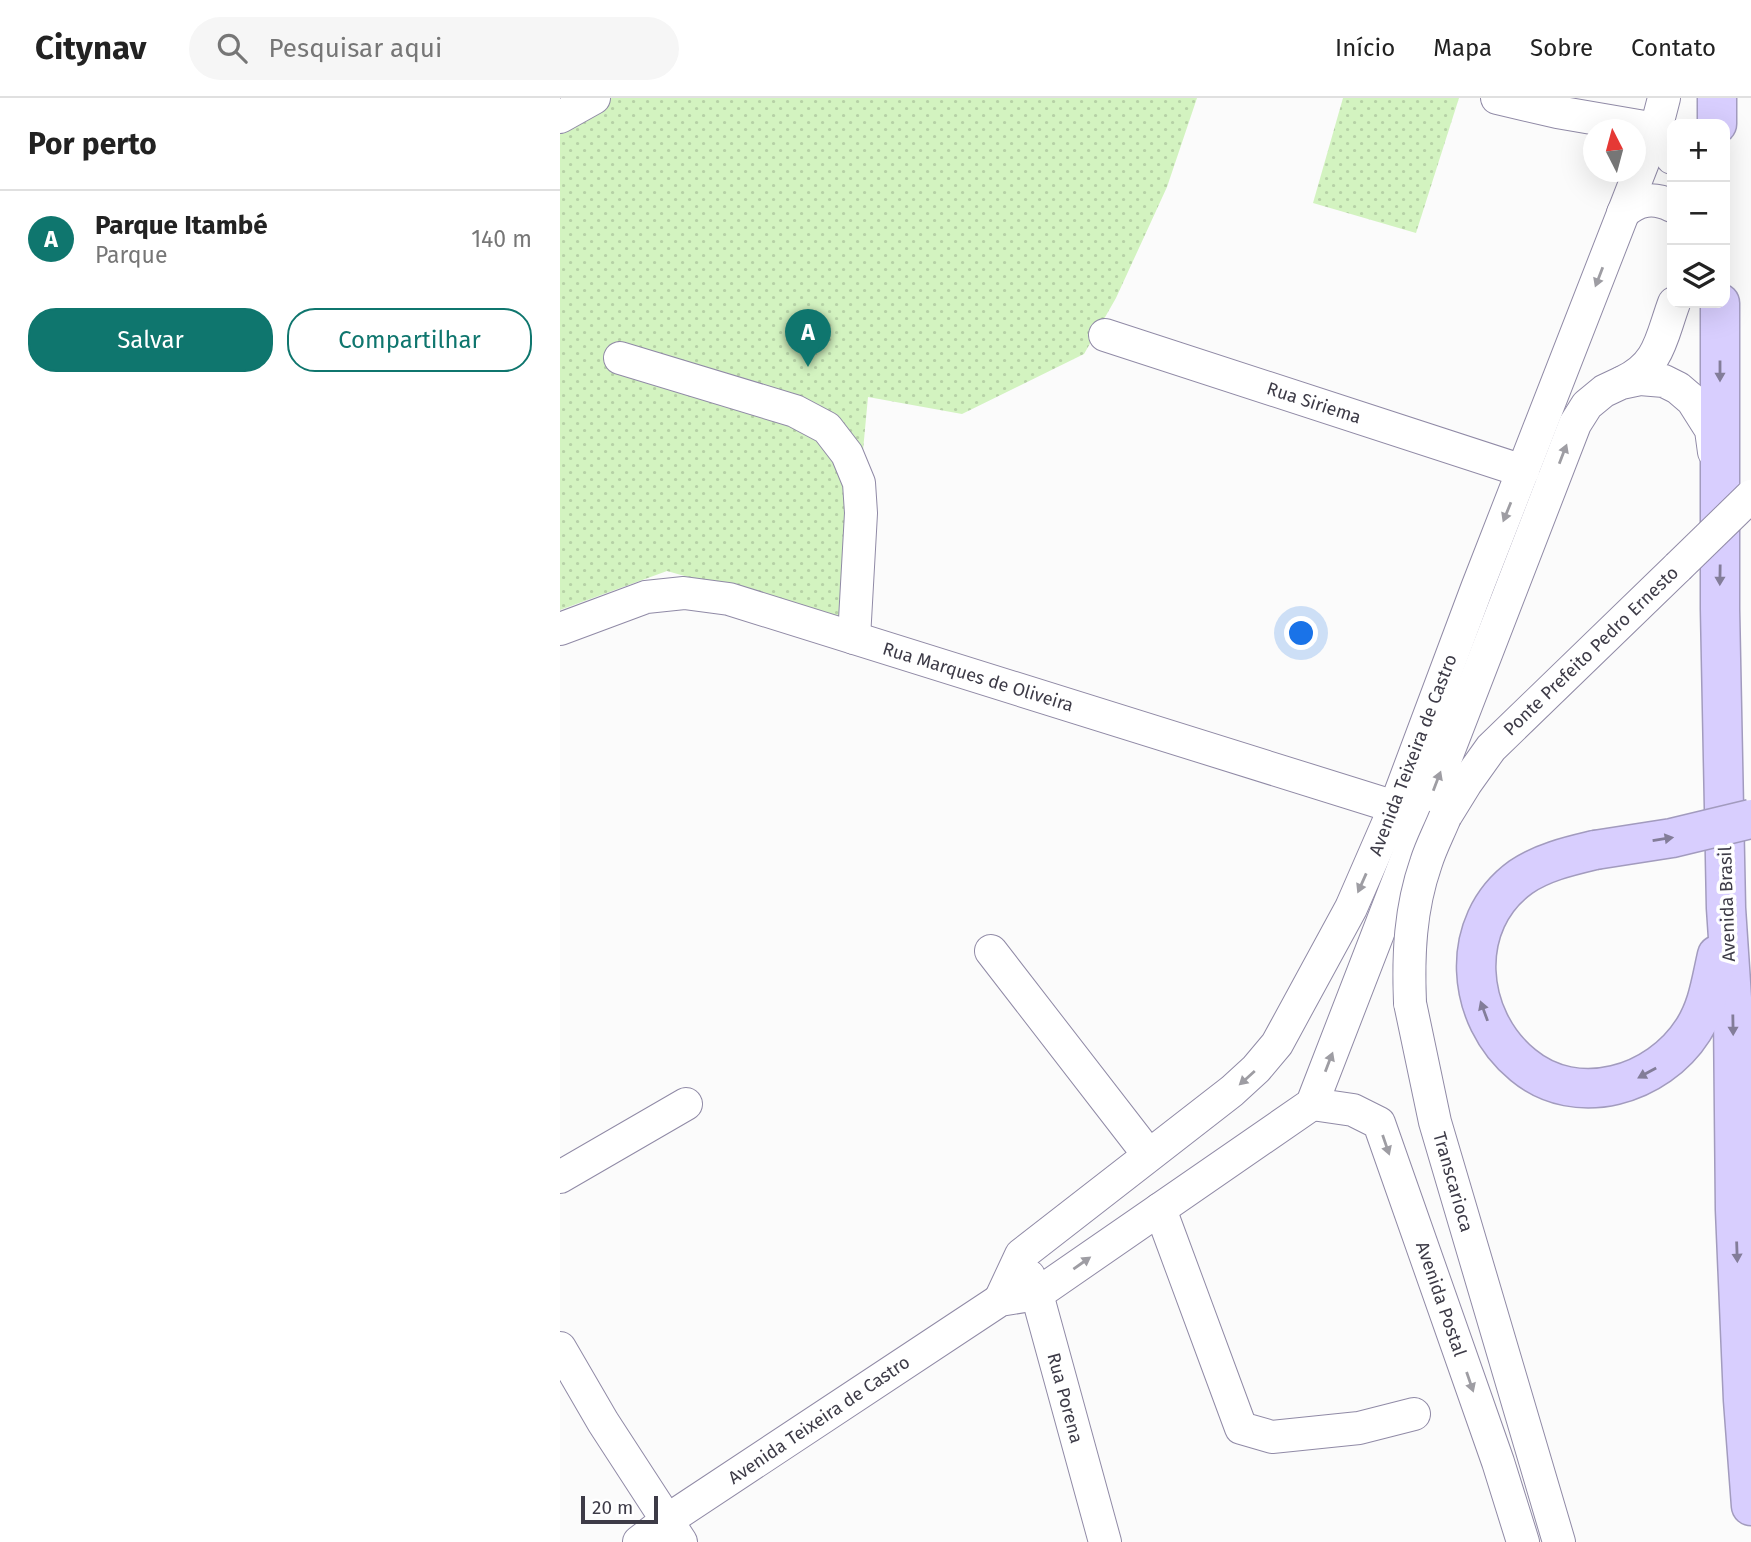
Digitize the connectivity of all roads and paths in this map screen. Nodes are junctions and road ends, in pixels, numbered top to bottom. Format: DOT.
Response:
graph roads {
  1 [pos="594,98"];
  2 [pos="1497,98"];
  3 [pos="1664,98"];
  4 [pos="1717,98"];
  5 [pos="560,117"];
  6 [pos="1717,119"];
  7 [pos="1656,129"];
  8 [pos="1667,149"];
  9 [pos="1667,203"];
  10 [pos="1623,213"];
  11 [pos="1672,308"];
  12 [pos="1720,308"];
  13 [pos="1105,335"];
  14 [pos="620,358"];
  15 [pos="1622,383"];
  16 [pos="1523,471"];
  17 [pos="1736,502"];
  18 [pos="560,629"];
  19 [pos="854,638"];
  20 [pos="1395,807"];
  21 [pos="1446,817"];
  22 [pos="1751,820"];
  23 [pos="1726,908"];
  24 [pos="991,951"];
  25 [pos="685,1104"];
  26 [pos="1312,1104"];
  27 [pos="1148,1154"];
  28 [pos="560,1177"];
  29 [pos="1160,1209"];
  30 [pos="1021,1255"];
  31 [pos="1037,1294"];
  32 [pos="1000,1300"];
  33 [pos="560,1348"];
  34 [pos="1747,1384"];
  35 [pos="1414,1414"];
  36 [pos="1751,1506"];
  37 [pos="674,1532"];
  38 [pos="639,1542"];
  39 [pos="1105,1542"];
  40 [pos="1523,1542"];
  41 [pos="1559,1542"];
  1 -- 5 [label="street"];
  2 -- 7 [label="street"];
  3 -- 7 [label="street, Avenida Teixeira de Castro"];
  4 -- 6 [label="highway"];
  7 -- 8 [label="street"];
  7 -- 10 [label="street, Avenida Teixeira de Castro"];
  9 -- 10 [label="street"];
  10 -- 16 [label="street, Avenida Teixeira de Castro, one-way"];
  11 -- 15 [label="street"];
  12 -- 17 [label="highway, Avenida Brasil, one-way"];
  13 -- 16 [label="street, Rua Siriema"];
  14 -- 19 [label="street"];
  15 -- 17 [label="street, Avenida Teixeira de Castro"];
  26 -- 15 [label="street, Avenida Teixeira de Castro, one-way"];
  16 -- 20 [label="street, Avenida Teixeira de Castro, one-way"];
  17 -- 21 [label="street, Ponte Prefeito Pedro Ernesto, bridge"];
  17 -- 23 [label="highway, Avenida Brasil, one-way"];
  18 -- 19 [label="street, Rua Marques de Oliveira"];
  19 -- 20 [label="street, Rua Marques de Oliveira"];
  20 -- 27 [label="street, Avenida Teixeira de Castro, one-way"];
  21 -- 41 [label="street, Transcarioca, bridge"];
  23 -- 22 [label="highway, one-way, bridge"];
  23 -- 34 [label="highway, Avenida Brasil, one-way"];
  24 -- 27 [label="street"];
  25 -- 28 [label="street"];
  26 -- 29 [label="street, Avenida Teixeira de Castro"];
  26 -- 40 [label="street, Avenida Postal, one-way"];
  27 -- 30 [label="street, Avenida Teixeira de Castro"];
  31 -- 29 [label="street, Avenida Teixeira de Castro, one-way"];
  29 -- 35 [label="street"];
  30 -- 31 [label="street, Rua Porena"];
  30 -- 32 [label="street, Avenida Teixeira de Castro"];
  31 -- 32 [label="street, Avenida Teixeira de Castro"];
  31 -- 39 [label="street, Rua Porena"];
  32 -- 37 [label="street, Avenida Teixeira de Castro"];
  33 -- 37 [label="street"];
  34 -- 36 [label="highway, Avenida Brasil"];
  37 -- 38 [label="street, Avenida Teixeira de Castro"];
}
